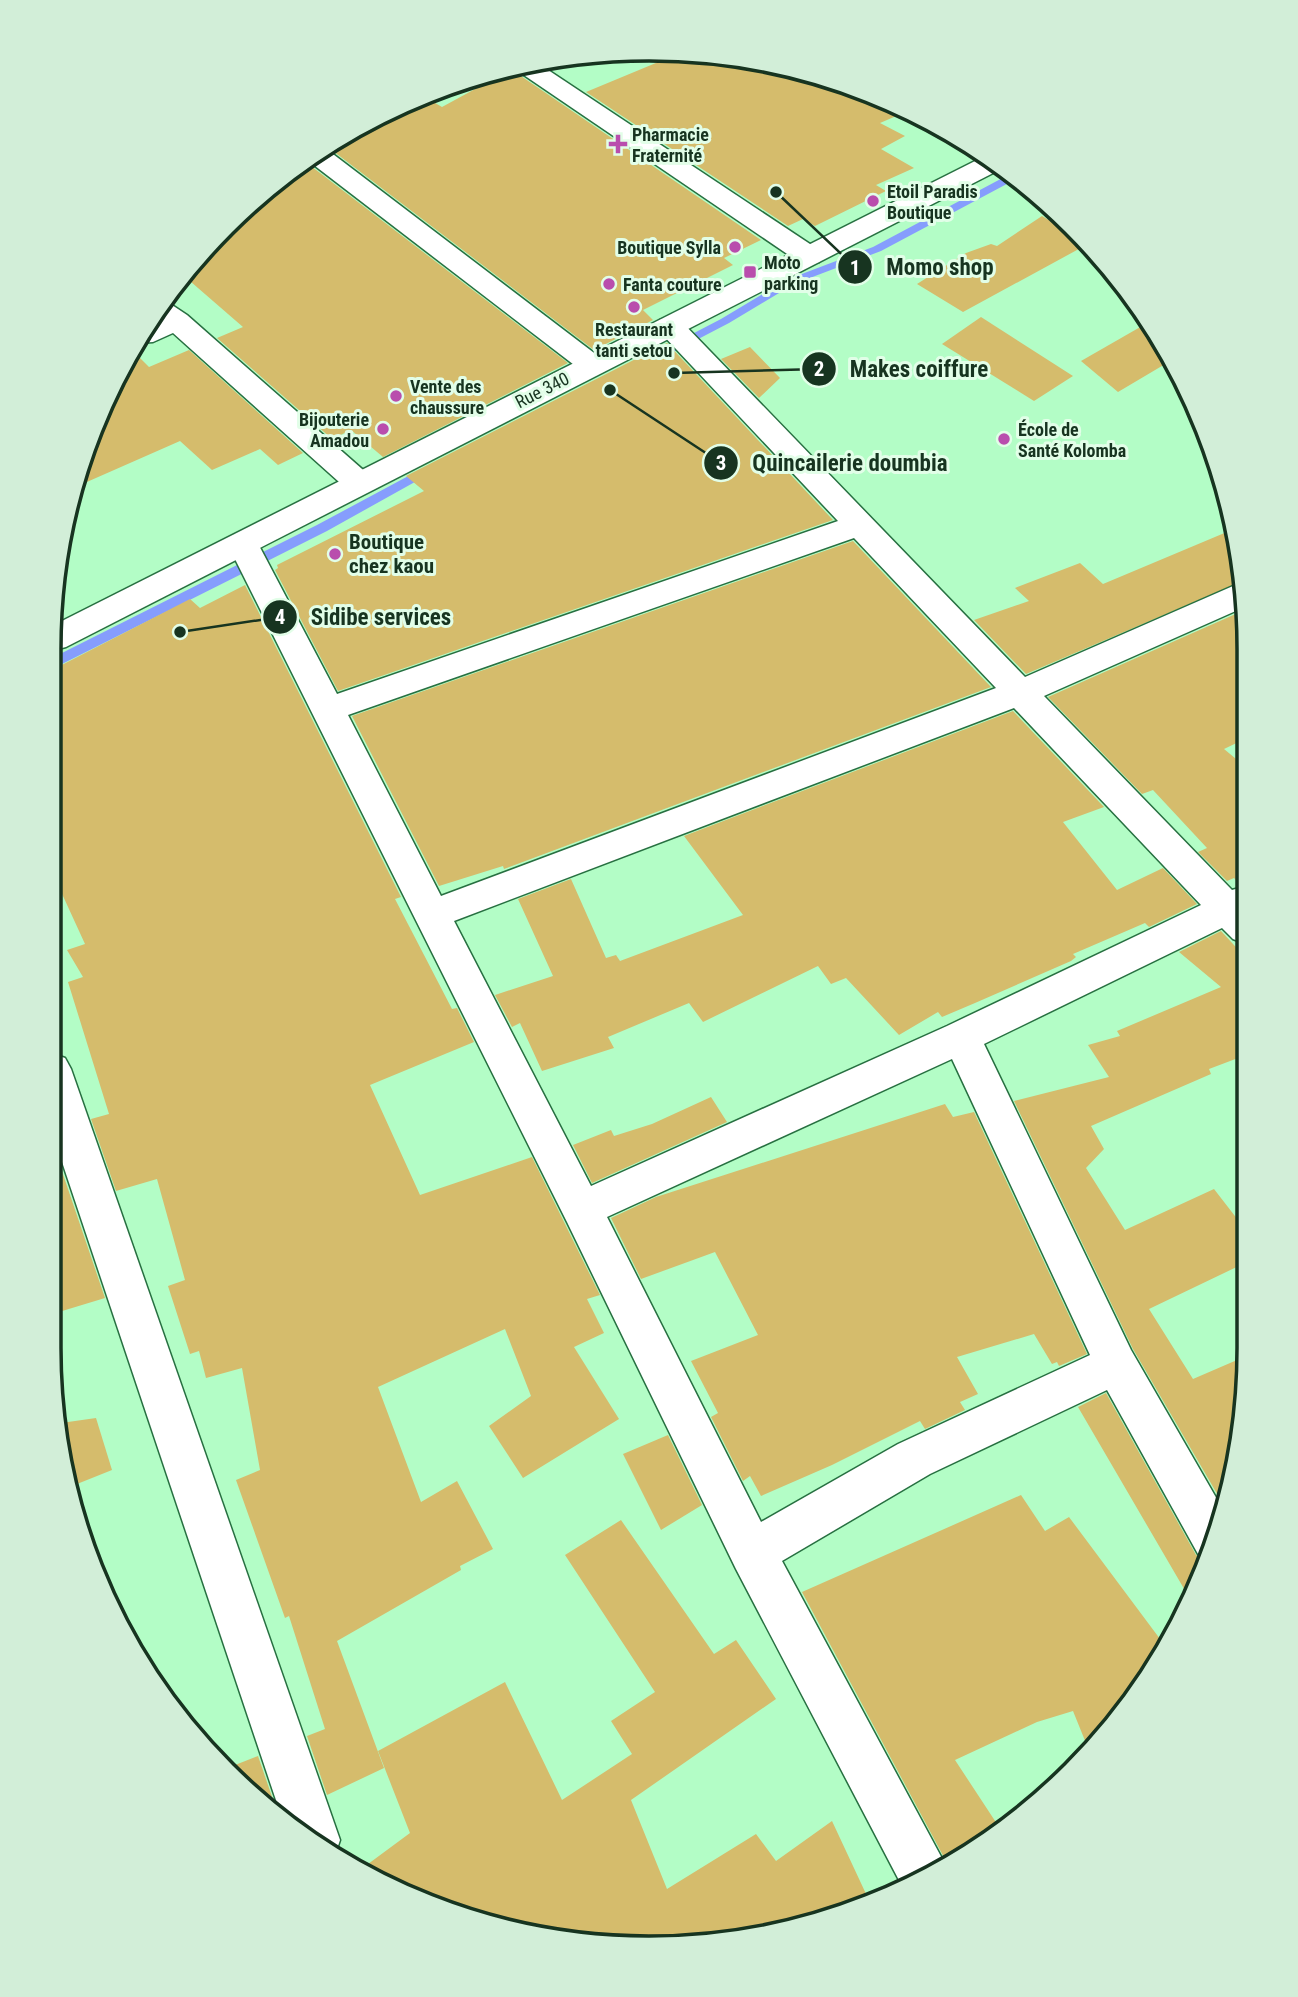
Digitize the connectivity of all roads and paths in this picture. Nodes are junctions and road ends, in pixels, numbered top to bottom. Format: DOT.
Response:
graph roads {
  1 [pos="535,73"];
  2 [pos="323,159"];
  3 [pos="985,167"];
  4 [pos="809,256"];
  5 [pos="169,314"];
  6 [pos="670,326"];
  7 [pos="592,365"];
  8 [pos="359,483"];
  9 [pos="860,526"];
  10 [pos="243,543"];
  11 [pos="1234,599"];
  12 [pos="62,635"];
  13 [pos="1021,692"];
  14 [pos="326,710"];
  15 [pos="1237,910"];
  16 [pos="433,914"];
  17 [pos="1237,914"];
  18 [pos="961,1037"];
  19 [pos="61,1098"];
  20 [pos="582,1209"];
  21 [pos="1116,1364"];
  22 [pos="1209,1528"];
  23 [pos="752,1553"];
  24 [pos="311,1829"];
  25 [pos="920,1869"];
  1 -- 4 [label="street"];
  2 -- 7 [label="street"];
  3 -- 4 [label="street, Rue 340"];
  4 -- 6 [label="street, Rue 340"];
  5 -- 8 [label="street"];
  6 -- 7 [label="street, Rue 340"];
  6 -- 9 [label="street"];
  7 -- 8 [label="street, Rue 340"];
  8 -- 10 [label="street, Rue 340"];
  9 -- 13 [label="street"];
  9 -- 14 [label="street"];
  10 -- 12 [label="street, Rue 340"];
  10 -- 14 [label="street"];
  11 -- 13 [label="street"];
  13 -- 15 [label="street"];
  13 -- 16 [label="street"];
  14 -- 16 [label="street"];
  16 -- 20 [label="street"];
  17 -- 18 [label="street"];
  18 -- 20 [label="street"];
  18 -- 21 [label="street"];
  19 -- 24 [label="street"];
  20 -- 23 [label="street"];
  21 -- 22 [label="street"];
  21 -- 23 [label="street"];
  23 -- 25 [label="street"];
}
